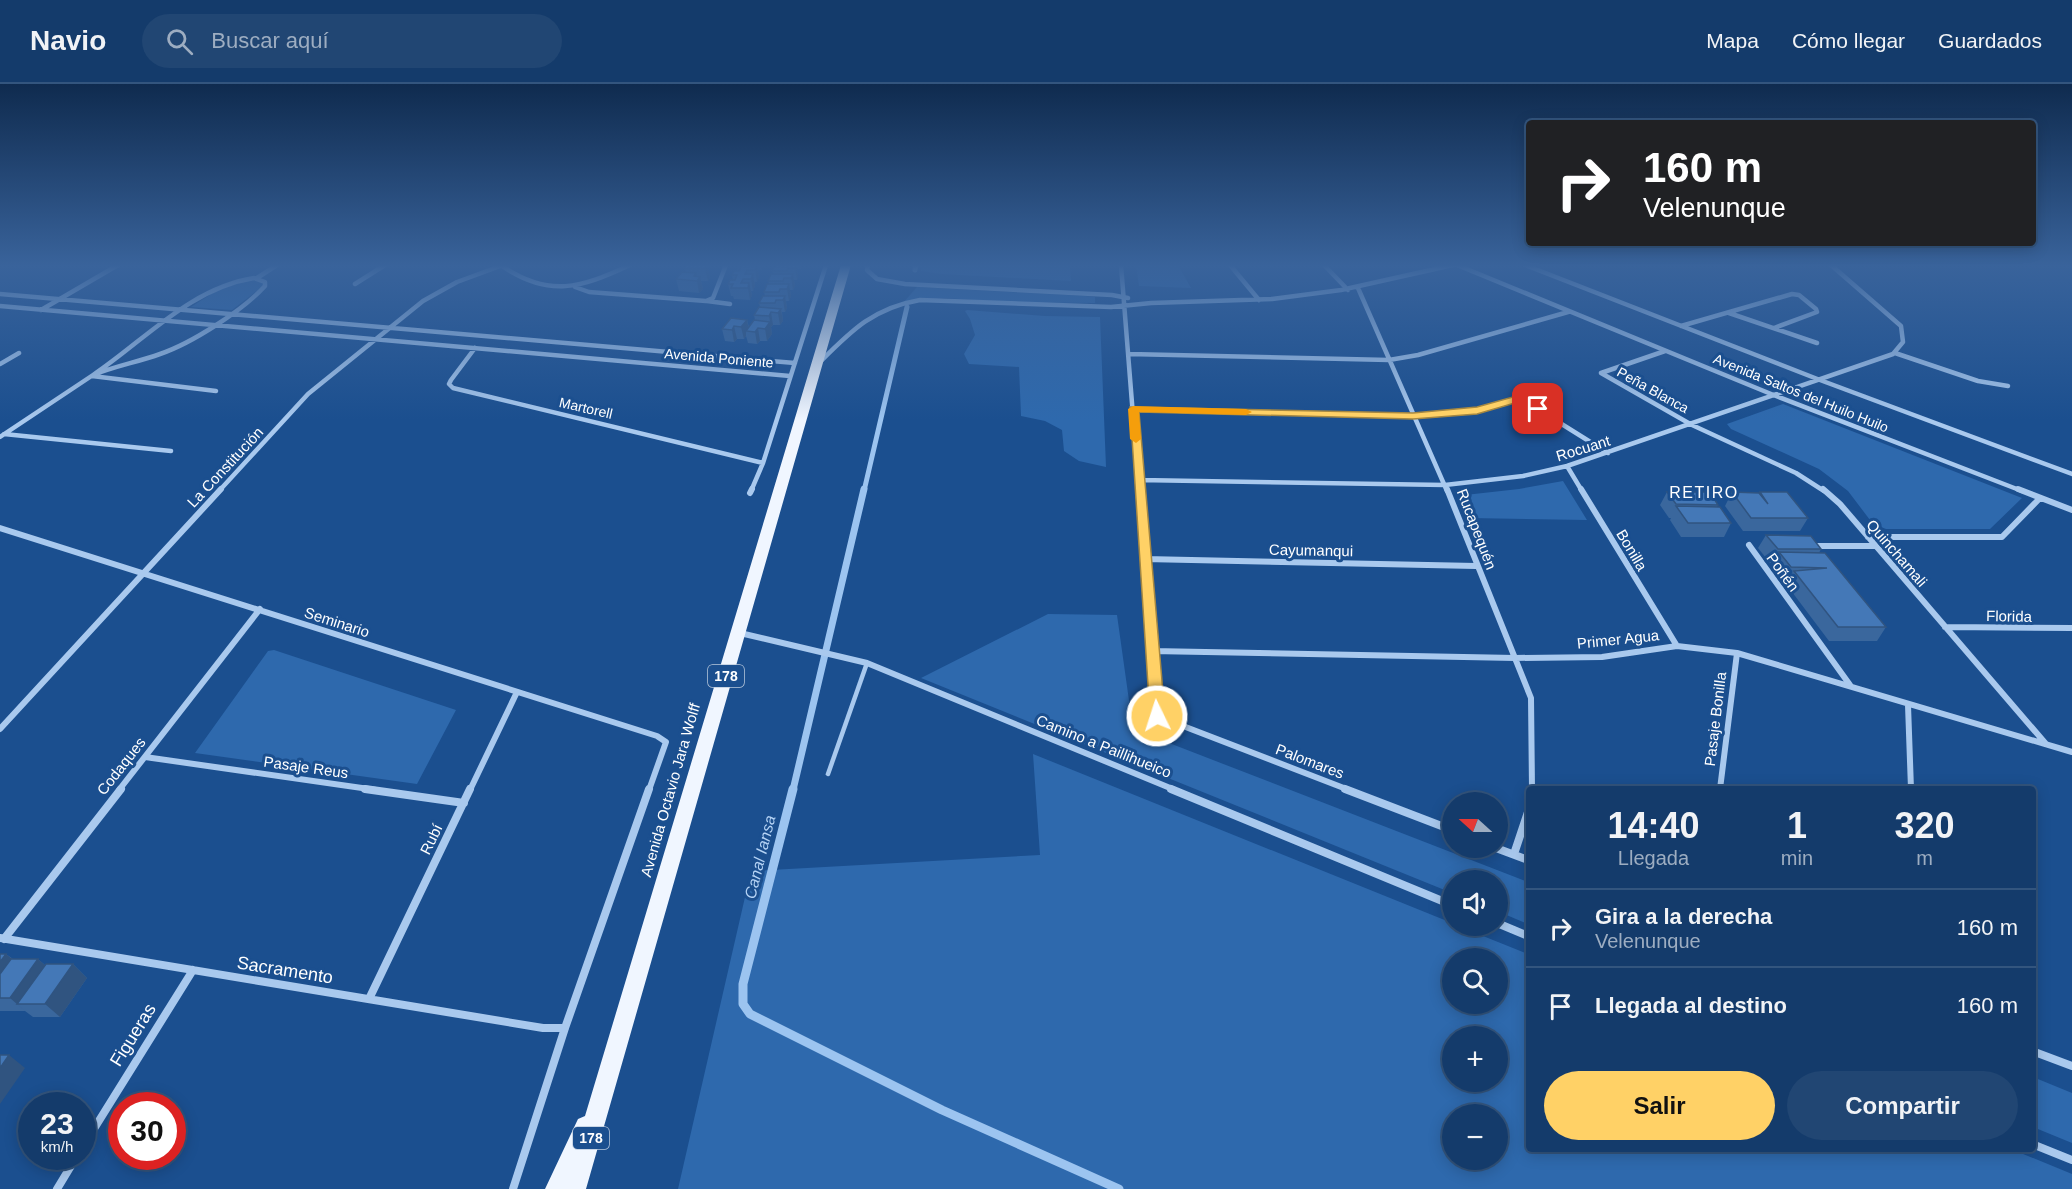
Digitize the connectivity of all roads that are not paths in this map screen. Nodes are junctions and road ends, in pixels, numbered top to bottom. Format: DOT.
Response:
graph roads {
  1 [pos="116,317"];
  2 [pos="173,317"];
  3 [pos="226,317"];
  4 [pos="259,317"];
  5 [pos="403,317"];
  6 [pos="810,317"];
  7 [pos="831,317"];
  8 [pos="869,317"];
  9 [pos="1127,317"];
  10 [pos="1370,317"];
  11 [pos="1553,317"];
  12 [pos="1580,317"];
  13 [pos="1656,317"];
  14 [pos="1712,317"];
  15 [pos="1741,317"];
  16 [pos="1805,317"];
  17 [pos="1890,317"];
  18 [pos="166,321"];
  19 [pos="213,325"];
  20 [pos="1680,326"];
  21 [pos="389,328"];
  22 [pos="1774,328"];
  23 [pos="375,339"];
  24 [pos="1817,343"];
  25 [pos="475,348"];
  26 [pos="1665,351"];
  27 [pos="19,353"];
  28 [pos="1895,353"];
  29 [pos="1129,354"];
  30 [pos="1389,360"];
  31 [pos="795,363"];
  32 [pos="0,364"];
  33 [pos="816,367"];
  34 [pos="92,376"];
  35 [pos="790,376"];
  36 [pos="1820,380"];
  37 [pos="2008,386"];
  38 [pos="216,391"];
  39 [pos="1776,396"];
  40 [pos="1133,409"];
  41 [pos="1413,416"];
  42 [pos="1692,425"];
  43 [pos="2,435"];
  44 [pos="171,451"];
  45 [pos="1608,453"];
  46 [pos="763,463"];
  47 [pos="1567,466"];
  48 [pos="2072,476"];
  49 [pos="1139,480"];
  50 [pos="1445,485"];
  51 [pos="750,493"];
  52 [pos="2040,498"];
  53 [pos="2072,510"];
  54 [pos="0,528"];
  55 [pos="1868,537"];
  56 [pos="1761,545"];
  57 [pos="1807,546"];
  58 [pos="1876,546"];
  59 [pos="1145,559"];
  60 [pos="1476,566"];
  61 [pos="144,572"];
  62 [pos="260,609"];
  63 [pos="1945,627"];
  64 [pos="2072,628"];
  65 [pos="739,632"];
  66 [pos="1677,646"];
  67 [pos="1152,651"];
  68 [pos="1737,653"];
  69 [pos="1515,658"];
  70 [pos="867,663"];
  71 [pos="1850,686"];
  72 [pos="517,692"];
  73 [pos="1908,705"];
  74 [pos="0,729"];
  75 [pos="666,742"];
  76 [pos="2046,745"];
  77 [pos="2072,752"];
  78 [pos="145,757"];
  79 [pos="828,774"];
  80 [pos="1532,786"];
  81 [pos="1720,786"];
  82 [pos="1911,786"];
  83 [pos="464,803"];
  84 [pos="1526,818"];
  85 [pos="1442,826"];
  86 [pos="1508,852"];
  87 [pos="1514,854"];
  88 [pos="1526,859"];
  89 [pos="1442,901"];
  90 [pos="1508,928"];
  91 [pos="1526,935"];
  92 [pos="2,938"];
  93 [pos="193,970"];
  94 [pos="369,999"];
  95 [pos="565,1028"];
  96 [pos="2036,1052"];
  97 [pos="2072,1066"];
  98 [pos="606,1086"];
  99 [pos="96,1126"];
  100 [pos="2036,1146"];
  101 [pos="2072,1160"];
  102 [pos="69,1170"];
  103 [pos="57,1189"];
  104 [pos="513,1189"];
  105 [pos="556,1189"];
  106 [pos="575,1189"];
  1 -- 18 [label="street, Avenida Poniente"];
  2 -- 18 [label="street"];
  3 -- 19 [label="street"];
  4 -- 21 [label="street, Avenida Poniente"];
  5 -- 21 [label="street, La Constitución"];
  6 -- 31 [label="street"];
  7 -- 33 [label="main road, Avenida Octavio Jara Wolff / 178"];
  8 -- 33 [label="street"];
  9 -- 29 [label="street"];
  10 -- 30 [label="street, Rucapequén"];
  11 -- 30 [label="street"];
  12 -- 26 [label="street, Avenida Saltos del Huilo Huilo"];
  13 -- 20 [label="street, Avenida Saltos del Huilo Huilo"];
  14 -- 20 [label="street"];
  15 -- 22 [label="street"];
  16 -- 22 [label="street"];
  17 -- 28 [label="street"];
  18 -- 19 [label="street, Avenida Poniente"];
  18 -- 34 [label="street"];
  19 -- 23 [label="street, Avenida Poniente"];
  19 -- 34 [label="street"];
  20 -- 36 [label="street, Avenida Saltos del Huilo Huilo"];
  21 -- 23 [label="street, La Constitución"];
  21 -- 31 [label="street, Avenida Poniente"];
  22 -- 24 [label="street"];
  23 -- 25 [label="street, Avenida Poniente"];
  23 -- 61 [label="street, La Constitución"];
  25 -- 35 [label="street, Avenida Poniente"];
  25 -- 46 [label="street, Martorell"];
  26 -- 39 [label="street, Avenida Saltos del Huilo Huilo"];
  26 -- 42 [label="street, Peña Blanca"];
  27 -- 32 [label="street"];
  28 -- 36 [label="street, Rocuant"];
  28 -- 37 [label="street"];
  29 -- 30 [label="street"];
  29 -- 40 [label="street"];
  30 -- 41 [label="street, Rucapequén"];
  31 -- 35 [label="street"];
  33 -- 65 [label="main road, Avenida Octavio Jara Wolff / 178"];
  34 -- 38 [label="street"];
  34 -- 43 [label="street"];
  35 -- 46 [label="street"];
  36 -- 39 [label="street, Rocuant"];
  36 -- 48 [label="street, Avenida Saltos del Huilo Huilo"];
  39 -- 42 [label="street, Rocuant"];
  39 -- 52 [label="street, Avenida Saltos del Huilo Huilo"];
  40 -- 41 [label="street"];
  40 -- 49 [label="street"];
  41 -- 45 [label="street"];
  41 -- 50 [label="street, Rucapequén"];
  42 -- 45 [label="street, Rocuant"];
  42 -- 55 [label="street, Quinchamali"];
  43 -- 44 [label="street"];
  45 -- 47 [label="street, Rocuant"];
  46 -- 51 [label="street"];
  47 -- 50 [label="street, Rocuant"];
  47 -- 66 [label="street, Bonilla"];
  49 -- 50 [label="street, Rocuant"];
  49 -- 59 [label="street"];
  50 -- 60 [label="street, Rucapequén"];
  52 -- 53 [label="street, Avenida Saltos del Huilo Huilo"];
  52 -- 55 [label="street"];
  54 -- 61 [label="street, Seminario"];
  55 -- 58 [label="street, Quinchamali"];
  56 -- 71 [label="street, Poñén"];
  57 -- 58 [label="street"];
  58 -- 63 [label="street, Quinchamali"];
  59 -- 60 [label="street, Cayumanqui"];
  59 -- 67 [label="street"];
  60 -- 69 [label="street, Rucapequén"];
  61 -- 62 [label="street, Seminario"];
  61 -- 74 [label="street, La Constitución"];
  62 -- 72 [label="street, Seminario"];
  62 -- 78 [label="street, Codaques"];
  63 -- 64 [label="street, Florida"];
  63 -- 76 [label="street, Quinchamali"];
  65 -- 70 [label="street, Camino a Paillihueico"];
  65 -- 98 [label="main road, Avenida Octavio Jara Wolff / 178"];
  66 -- 68 [label="street, Primer Agua"];
  66 -- 69 [label="street, Primer Agua"];
  67 -- 69 [label="street, Primer Agua"];
  67 -- 85 [label="street, Palomares"];
  68 -- 71 [label="street, Primer Agua"];
  68 -- 81 [label="street, Pasaje Bonilla"];
  69 -- 80 [label="street, Rucapequén"];
  70 -- 79 [label="lane"];
  70 -- 89 [label="street, Camino a Paillihueico"];
  71 -- 73 [label="street, Primer Agua"];
  72 -- 75 [label="street, Seminario"];
  72 -- 83 [label="street, Rubí"];
  73 -- 76 [label="street, Primer Agua"];
  73 -- 82 [label="street"];
  75 -- 95 [label="street, Avenida Octavio Jara Wolff"];
  76 -- 77 [label="street, Primer Agua"];
  78 -- 83 [label="street, Pasaje Reus"];
  78 -- 92 [label="street, Codaques"];
  83 -- 94 [label="street, Rubí"];
  84 -- 87 [label="street"];
  86 -- 87 [label="street"];
  87 -- 88 [label="street"];
  90 -- 91 [label="street"];
  92 -- 93 [label="street, Sacramento"];
  93 -- 94 [label="street, Sacramento"];
  93 -- 99 [label="street, Figueras"];
  94 -- 95 [label="street, Sacramento"];
  95 -- 104 [label="street, Avenida Octavio Jara Wolff"];
  96 -- 97 [label="street"];
  98 -- 105 [label="main road"];
  98 -- 106 [label="main road, Avenida Octavio Jara Wolff / 178"];
  100 -- 101 [label="street"];
  102 -- 103 [label="street"];
}
